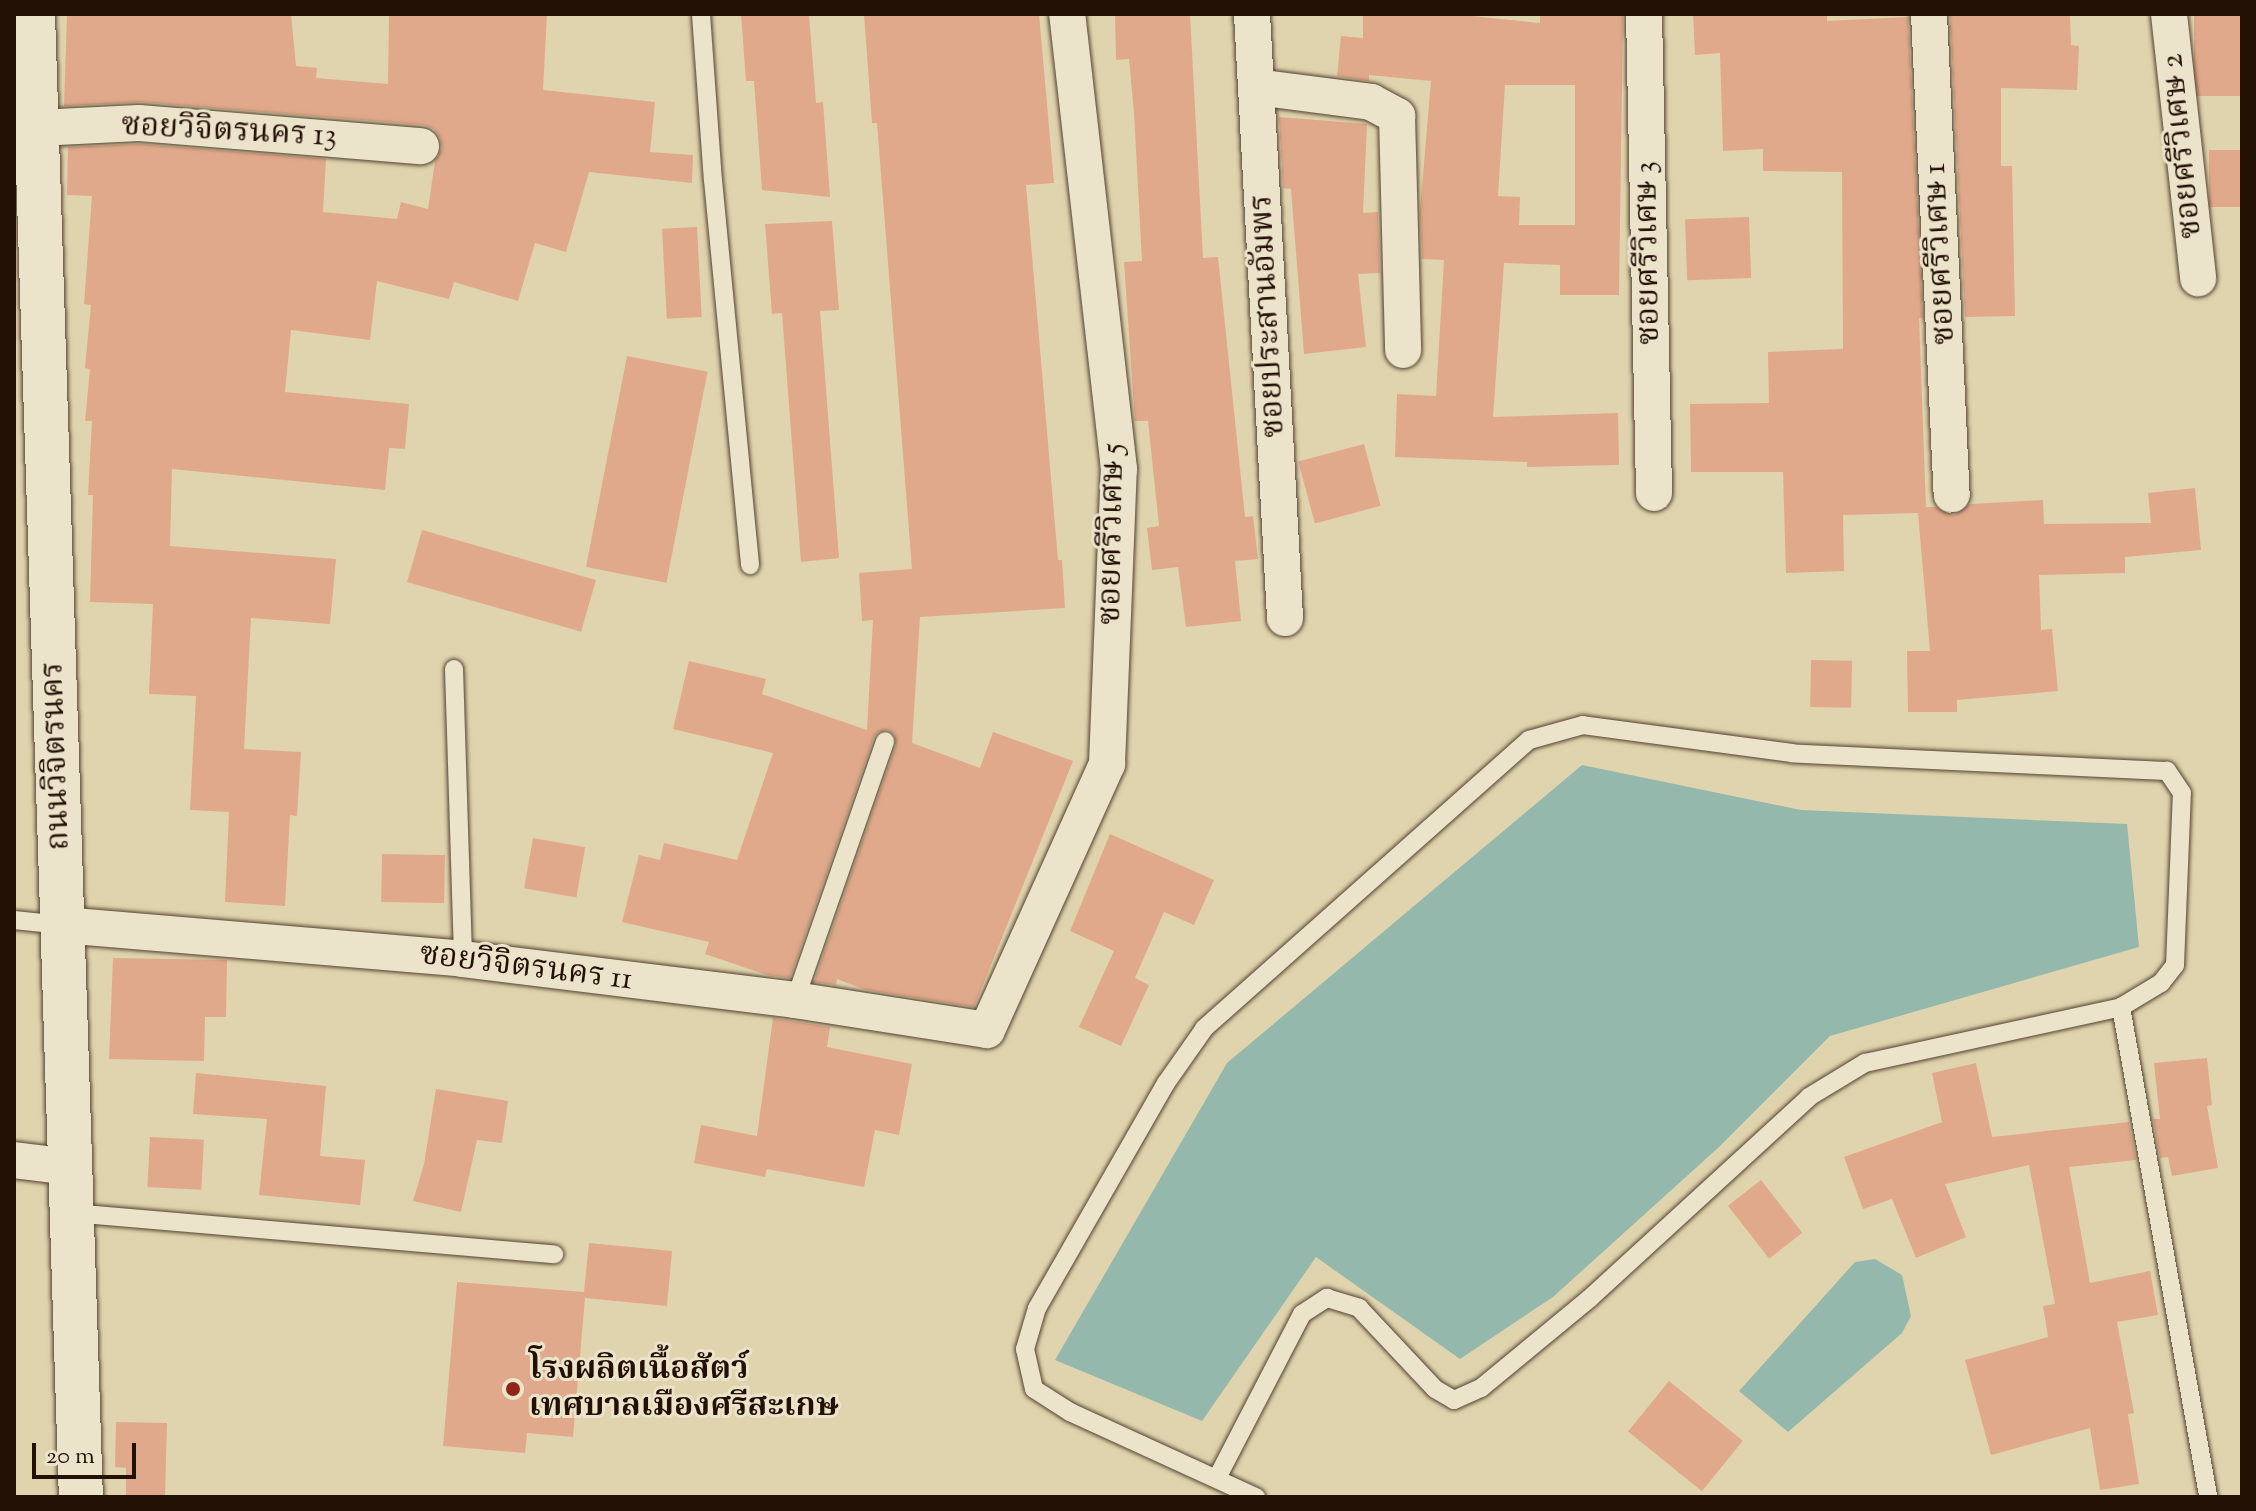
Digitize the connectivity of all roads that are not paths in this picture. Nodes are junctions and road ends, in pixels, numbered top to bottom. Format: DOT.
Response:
graph roads {
  1 [pos="33,14"];
  2 [pos="701,14"];
  3 [pos="1067,14"];
  4 [pos="1252,14"];
  5 [pos="1644,14"];
  6 [pos="1929,14"];
  7 [pos="2169,14"];
  8 [pos="1256,87"];
  9 [pos="37,128"];
  10 [pos="421,146"];
  11 [pos="2198,278"];
  12 [pos="1403,350"];
  13 [pos="1654,493"];
  14 [pos="1952,494"];
  15 [pos="750,565"];
  16 [pos="1285,618"];
  17 [pos="454,669"];
  18 [pos="885,741"];
  19 [pos="14,920"];
  20 [pos="62,925"];
  21 [pos="463,959"];
  22 [pos="795,1000"];
  23 [pos="2121,1007"];
  24 [pos="987,1030"];
  25 [pos="14,1160"];
  26 [pos="70,1167"];
  27 [pos="72,1213"];
  28 [pos="554,1254"];
  29 [pos="1217,1478"];
  30 [pos="81,1497"];
  31 [pos="1256,1497"];
  32 [pos="2208,1497"];
  1 -- 9 [label="street, ถนนวิจิตรนคร"];
  2 -- 15 [label="lane"];
  3 -- 24 [label="street, ซอยศรีวิเศษ 5"];
  4 -- 8 [label="street, ซอยประสานอัมพร"];
  5 -- 13 [label="street, ซอยศรีวิเศษ 3"];
  6 -- 14 [label="street, ซอยศรีวิเศษ 1"];
  7 -- 11 [label="street, ซอยศรีวิเศษ 2"];
  8 -- 12 [label="street"];
  8 -- 16 [label="street, ซอยประสานอัมพร"];
  9 -- 10 [label="street, ซอยวิจิตรนคร 13"];
  9 -- 20 [label="street, ถนนวิจิตรนคร"];
  17 -- 21 [label="lane"];
  18 -- 22 [label="lane"];
  19 -- 20 [label="lane"];
  20 -- 21 [label="street, ซอยวิจิตรนคร 11"];
  20 -- 26 [label="street, ถนนวิจิตรนคร"];
  21 -- 22 [label="street, ซอยวิจิตรนคร 11"];
  22 -- 24 [label="street, ซอยวิจิตรนคร 11"];
  23 -- 29 [label="lane"];
  23 -- 29 [label="lane"];
  23 -- 32 [label="lane"];
  25 -- 26 [label="street"];
  26 -- 27 [label="street, ถนนวิจิตรนคร"];
  27 -- 28 [label="lane"];
  27 -- 30 [label="street, ถนนวิจิตรนคร"];
  29 -- 31 [label="lane"];
}
